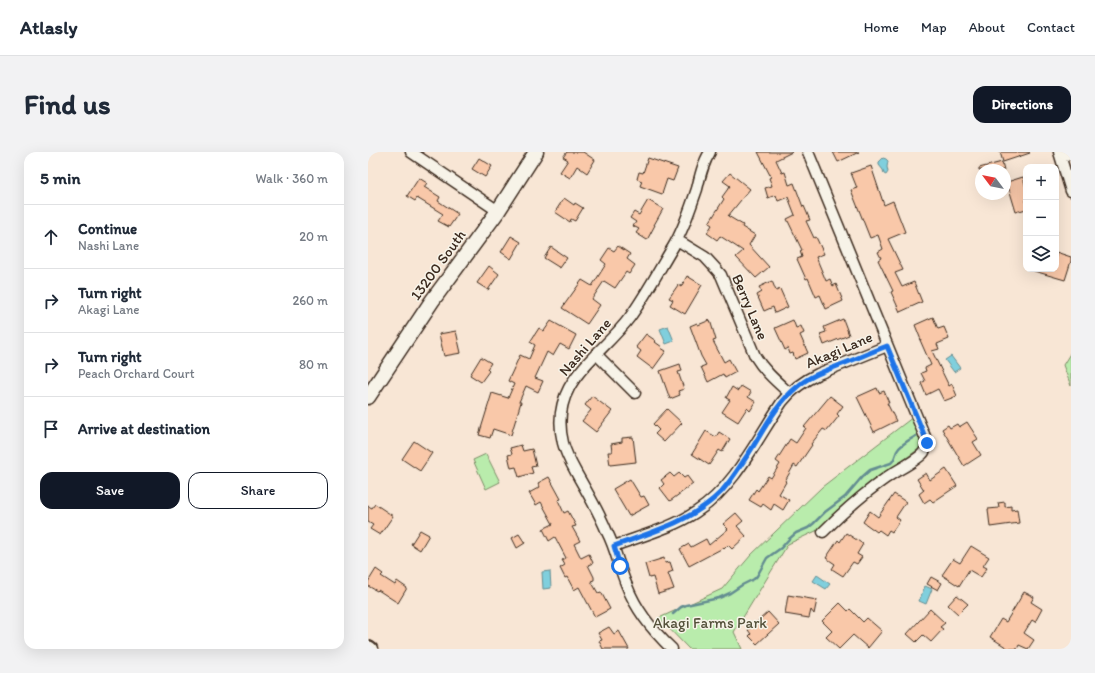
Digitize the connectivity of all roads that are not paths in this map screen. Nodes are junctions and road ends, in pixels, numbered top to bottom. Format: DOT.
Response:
graph roads {
  1 [pos="411,152"];
  2 [pos="536,152"];
  3 [pos="710,152"];
  4 [pos="808,152"];
  5 [pos="1071,154"];
  6 [pos="1060,155"];
  7 [pos="1071,191"];
  8 [pos="498,211"];
  9 [pos="678,240"];
  10 [pos="887,346"];
  11 [pos="596,354"];
  12 [pos="635,393"];
  13 [pos="789,393"];
  14 [pos="368,398"];
  15 [pos="823,532"];
  16 [pos="614,546"];
  17 [pos="672,649"];
  1 -- 8 [label="street"];
  2 -- 8 [label="street, 13200 South"];
  3 -- 9 [label="street, Nashi Lane"];
  4 -- 10 [label="street, Akagi Lane"];
  5 -- 6 [label="street"];
  6 -- 7 [label="street"];
  8 -- 14 [label="street, 13200 South"];
  9 -- 11 [label="street, Nashi Lane"];
  9 -- 13 [label="street, Berry Lane"];
  10 -- 13 [label="street, Akagi Lane"];
  10 -- 15 [label="street"];
  11 -- 12 [label="street"];
  11 -- 16 [label="street, Nashi Lane"];
  13 -- 16 [label="street, Akagi Lane"];
  16 -- 17 [label="street, Nashi Lane"];
}
